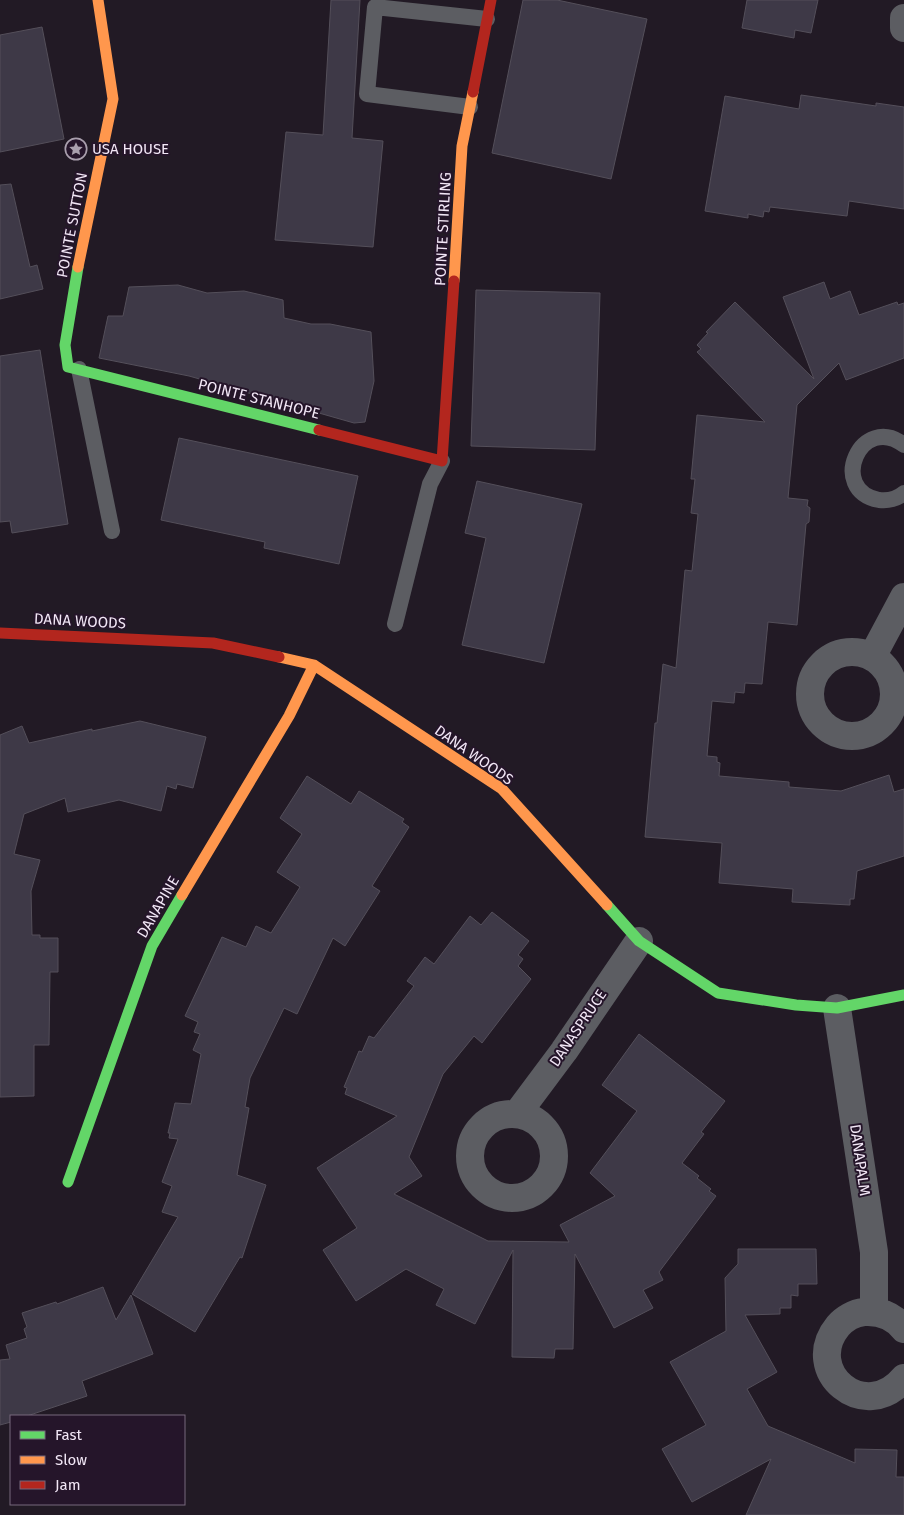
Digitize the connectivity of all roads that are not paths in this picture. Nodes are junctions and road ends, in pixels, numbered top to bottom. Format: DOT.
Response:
graph roads {
  1 [pos="98,0"];
  2 [pos="491,0"];
  3 [pos="904,18"];
  4 [pos="487,19"];
  5 [pos="904,28"];
  6 [pos="470,107"];
  7 [pos="74,368"];
  8 [pos="904,445"];
  9 [pos="442,461"];
  10 [pos="903,495"];
  11 [pos="112,531"];
  12 [pos="904,597"];
  13 [pos="395,624"];
  14 [pos="0,632"];
  15 [pos="872,656"];
  16 [pos="314,665"];
  17 [pos="639,941"];
  18 [pos="904,995"];
  19 [pos="837,1008"];
  20 [pos="516,1114"];
  21 [pos="68,1182"];
  22 [pos="874,1312"];
  23 [pos="904,1330"];
  24 [pos="904,1378"];
  1 -- 7 [label="street, POINTE SUTTON"];
  2 -- 4 [label="street, POINTE STIRLING"];
  3 -- 5 [label="street"];
  4 -- 6 [label="street, POINTE STIRLING"];
  4 -- 6 [label="lane"];
  6 -- 9 [label="street, POINTE STIRLING"];
  7 -- 9 [label="street, POINTE STANHOPE"];
  7 -- 11 [label="lane"];
  8 -- 10 [label="lane"];
  9 -- 13 [label="lane"];
  12 -- 15 [label="street"];
  14 -- 16 [label="street, DANA WOODS"];
  16 -- 17 [label="street, DANA WOODS"];
  16 -- 21 [label="street, DANAPINE"];
  17 -- 19 [label="street, DANA WOODS"];
  17 -- 20 [label="street, DANASPRUCE"];
  18 -- 19 [label="street, DANA WOODS"];
  19 -- 22 [label="street, DANAPALM"];
  22 -- 23 [label="street"];
  22 -- 24 [label="street"];
}
